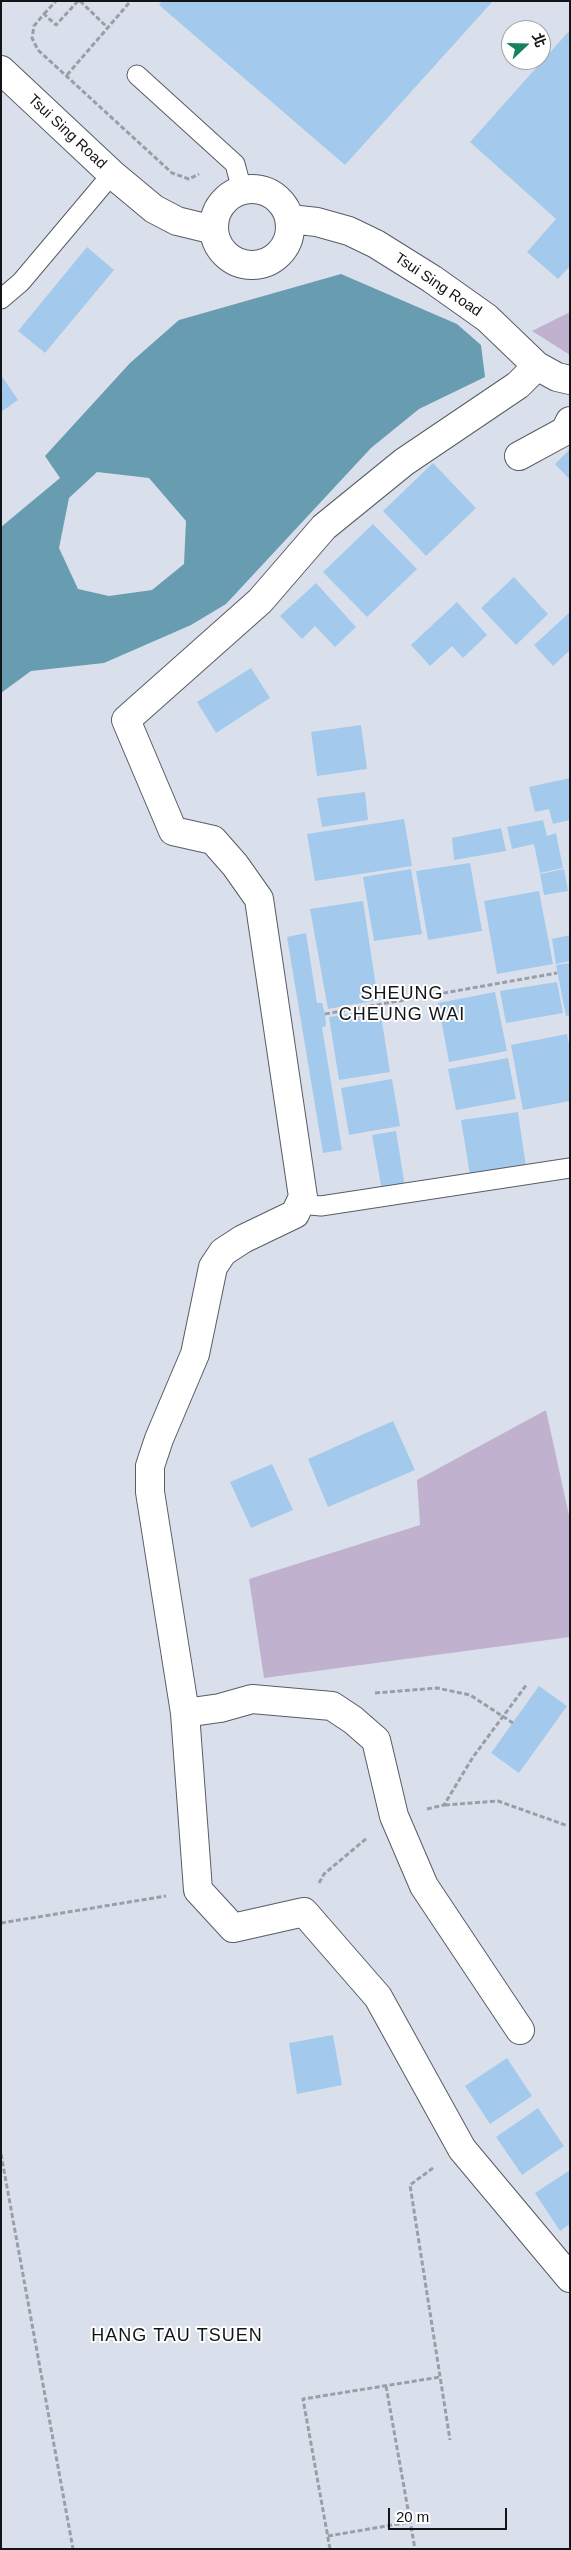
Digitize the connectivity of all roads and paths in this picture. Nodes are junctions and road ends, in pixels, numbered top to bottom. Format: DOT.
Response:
graph roads {
  1 [pos="56,1"];
  2 [pos="79,1"];
  3 [pos="128,2"];
  4 [pos="44,14"];
  5 [pos="108,28"];
  6 [pos="1,70"];
  7 [pos="67,75"];
  8 [pos="137,76"];
  9 [pos="222,152"];
  10 [pos="112,174"];
  11 [pos="242,190"];
  12 [pos="290,219"];
  13 [pos="214,230"];
  14 [pos="1,298"];
  15 [pos="537,366"];
  16 [pos="570,380"];
  17 [pos="570,421"];
  18 [pos="519,456"];
  19 [pos="558,973"];
  20 [pos="324,1014"];
  21 [pos="570,1168"];
  22 [pos="299,1204"];
  23 [pos="332,1706"];
  24 [pos="185,1713"];
  25 [pos="513,1723"];
  26 [pos="444,1805"];
  27 [pos="568,1826"];
  28 [pos="198,1890"];
  29 [pos="1,1923"];
  30 [pos="520,2030"];
  31 [pos="462,2148"];
  32 [pos="1,2154"];
  33 [pos="570,2278"];
  34 [pos="440,2377"];
  35 [pos="386,2386"];
  36 [pos="450,2440"];
  37 [pos="410,2522"];
  38 [pos="328,2536"];
  39 [pos="73,2549"];
  40 [pos="330,2549"];
  41 [pos="415,2549"];
  1 -- 4 [label="path"];
  2 -- 4 [label="path"];
  2 -- 5 [label="path"];
  3 -- 5 [label="path"];
  4 -- 7 [label="path"];
  5 -- 7 [label="path"];
  6 -- 10 [label="street, Tsui Sing Road"];
  7 -- 9 [label="path"];
  8 -- 9 [label="lane"];
  9 -- 11 [label="lane"];
  10 -- 13 [label="street, Tsui Sing Road"];
  10 -- 14 [label="lane"];
  11 -- 12 [label="street"];
  11 -- 13 [label="street"];
  12 -- 13 [label="street"];
  12 -- 15 [label="street, Tsui Sing Road"];
  15 -- 16 [label="street, Tsui Sing Road"];
  15 -- 22 [label="street"];
  17 -- 18 [label="street"];
  19 -- 20 [label="path"];
  21 -- 22 [label="lane"];
  22 -- 24 [label="street"];
  23 -- 24 [label="street"];
  23 -- 25 [label="path"];
  23 -- 30 [label="street"];
  24 -- 28 [label="street"];
  26 -- 27 [label="path"];
  28 -- 29 [label="path"];
  28 -- 31 [label="street"];
  31 -- 33 [label="street"];
  31 -- 34 [label="path"];
  32 -- 39 [label="path"];
  34 -- 35 [label="path"];
  34 -- 36 [label="path"];
  35 -- 37 [label="path"];
  35 -- 38 [label="path"];
  37 -- 38 [label="path"];
  37 -- 41 [label="path"];
  38 -- 40 [label="path"];
}
